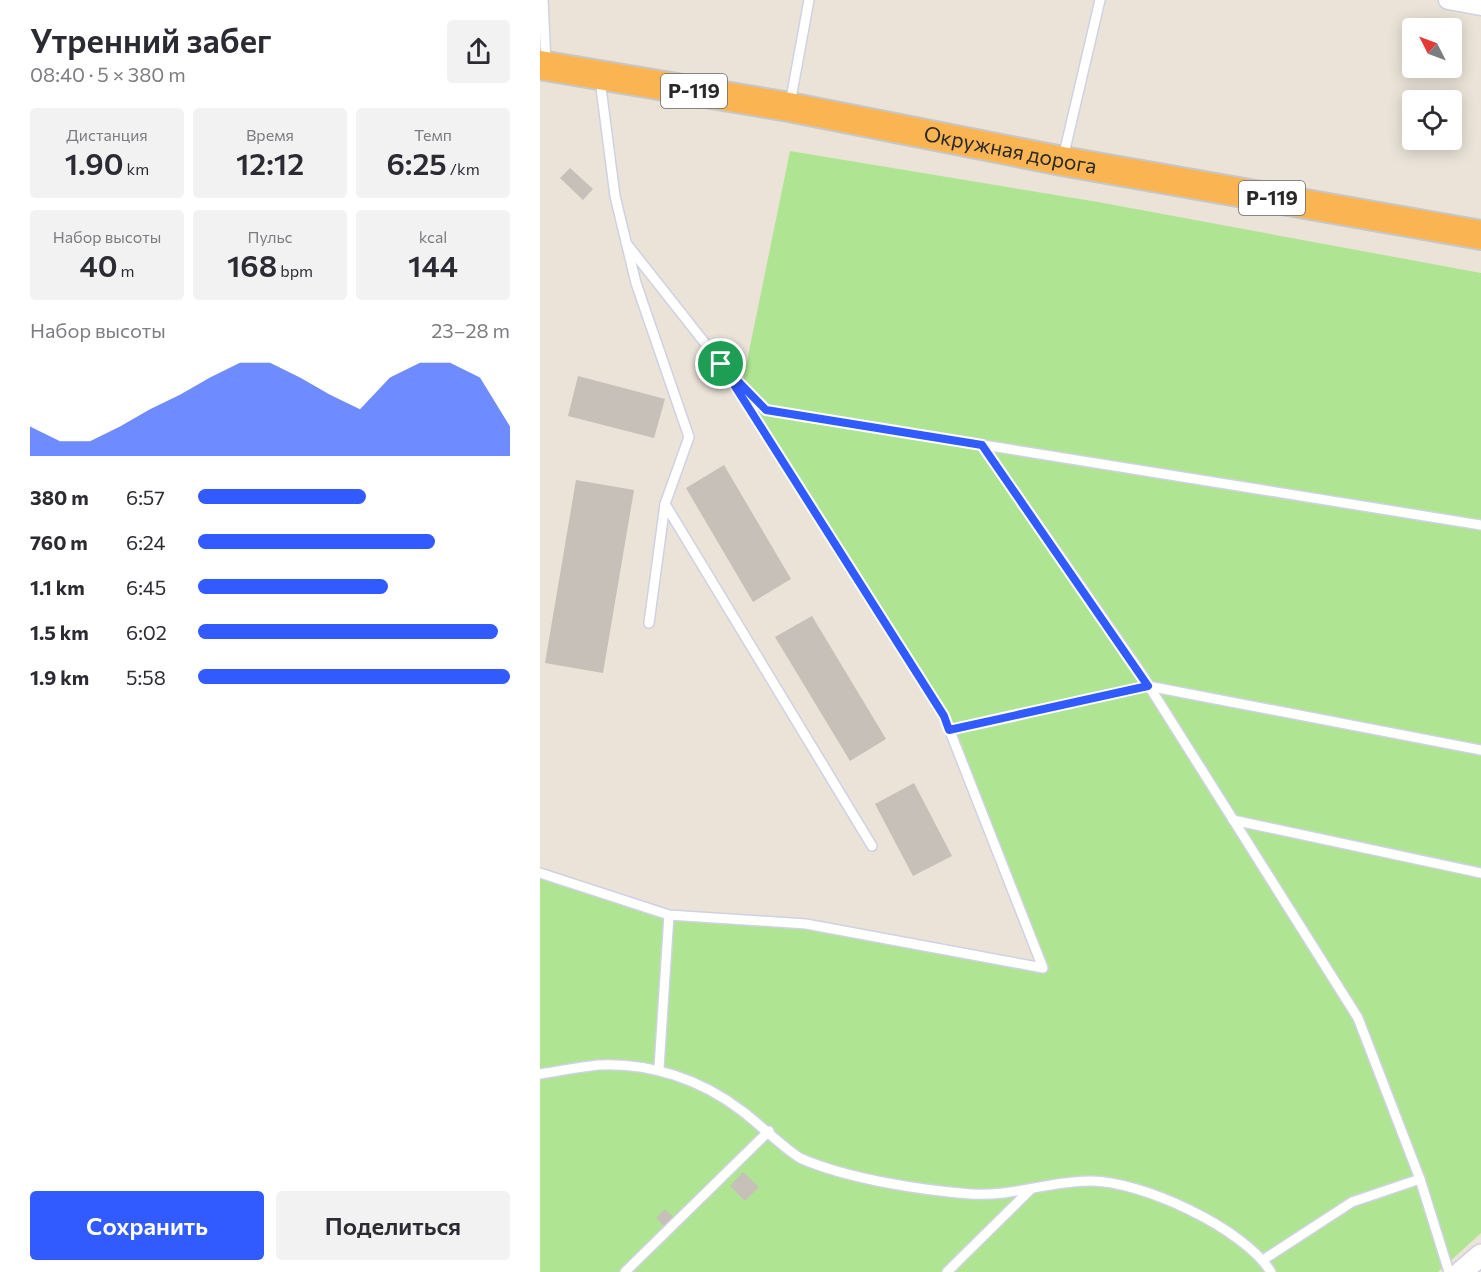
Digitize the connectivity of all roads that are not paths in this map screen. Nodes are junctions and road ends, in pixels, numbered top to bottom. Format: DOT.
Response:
graph roads {
  1 [pos="543,0"];
  2 [pos="809,0"];
  3 [pos="1101,0"];
  4 [pos="1448,0"];
  5 [pos="1481,6"];
  6 [pos="543,65"];
  7 [pos="599,74"];
  8 [pos="789,107"];
  9 [pos="1062,161"];
  10 [pos="1481,235"];
  11 [pos="627,243"];
  12 [pos="721,364"];
  13 [pos="982,445"];
  14 [pos="665,504"];
  15 [pos="1481,525"];
  16 [pos="649,623"];
  17 [pos="1148,686"];
  18 [pos="949,730"];
  19 [pos="1481,750"];
  20 [pos="1233,820"];
  21 [pos="872,846"];
  22 [pos="540,873"];
  23 [pos="1481,873"];
  24 [pos="669,915"];
  25 [pos="659,1068"];
  26 [pos="543,1075"];
  27 [pos="769,1131"];
  28 [pos="1420,1179"];
  29 [pos="1030,1190"];
  30 [pos="1481,1255"];
  31 [pos="1263,1260"];
  32 [pos="625,1272"];
  33 [pos="948,1272"];
  34 [pos="1270,1272"];
  35 [pos="1449,1272"];
  36 [pos="1461,1272"];
  1 -- 6 [label="lane"];
  2 -- 8 [label="lane"];
  3 -- 9 [label="lane"];
  4 -- 5 [label="street"];
  6 -- 7 [label="highway, Окружная дорога / Р-119"];
  7 -- 8 [label="highway, Окружная дорога / Р-119"];
  7 -- 11 [label="lane"];
  8 -- 9 [label="highway, Окружная дорога / Р-119"];
  9 -- 10 [label="highway, Окружная дорога / Р-119"];
  11 -- 12 [label="lane"];
  11 -- 14 [label="lane"];
  12 -- 13 [label="lane"];
  12 -- 18 [label="lane"];
  13 -- 15 [label="lane"];
  13 -- 17 [label="lane"];
  14 -- 16 [label="lane"];
  14 -- 21 [label="lane"];
  17 -- 18 [label="lane"];
  17 -- 19 [label="lane"];
  17 -- 20 [label="lane"];
  18 -- 24 [label="lane"];
  20 -- 23 [label="lane"];
  20 -- 28 [label="lane"];
  22 -- 24 [label="lane"];
  24 -- 25 [label="lane"];
  25 -- 26 [label="lane"];
  25 -- 27 [label="lane"];
  27 -- 29 [label="lane"];
  27 -- 32 [label="lane"];
  28 -- 31 [label="lane"];
  28 -- 35 [label="lane"];
  29 -- 31 [label="lane"];
  29 -- 33 [label="lane"];
  30 -- 36 [label="street"];
  31 -- 34 [label="lane"];
}
